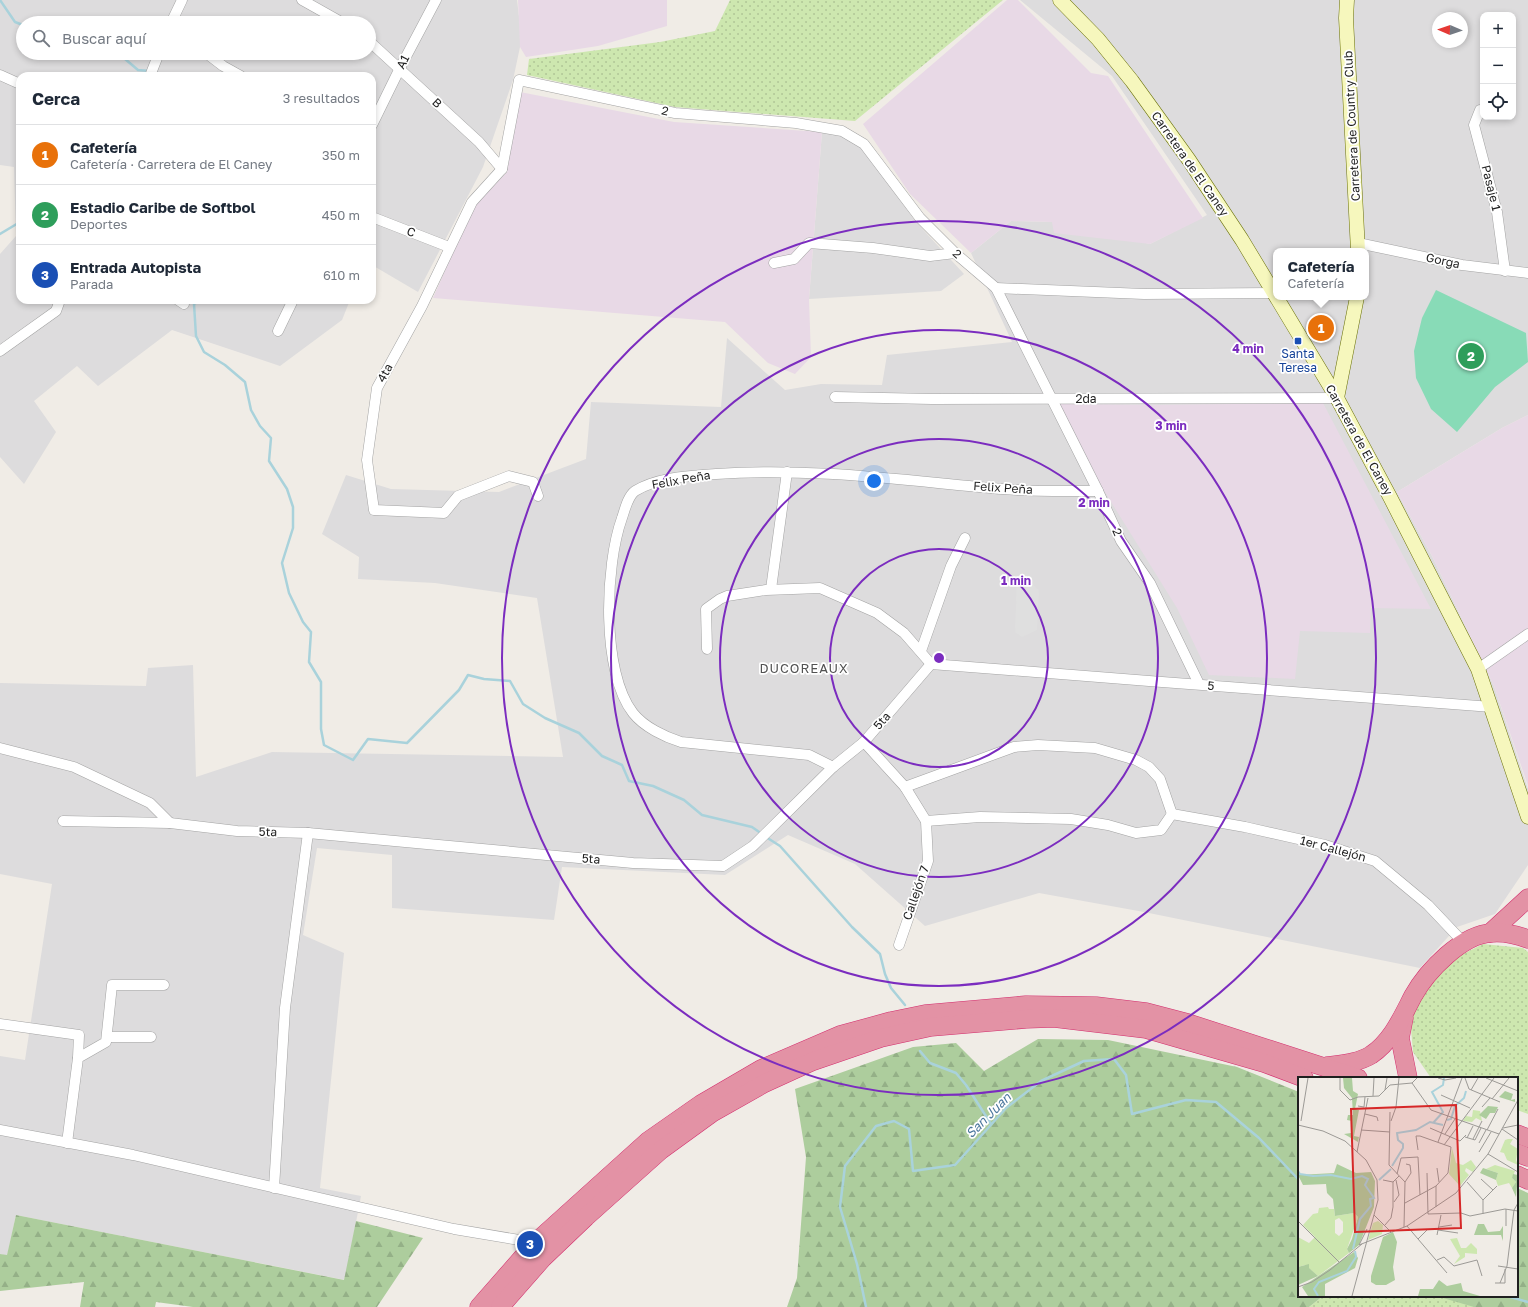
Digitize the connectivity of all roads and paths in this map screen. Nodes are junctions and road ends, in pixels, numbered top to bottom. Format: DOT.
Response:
graph roads {
  1 [pos="182,0"];
  2 [pos="302,0"];
  3 [pos="436,0"];
  4 [pos="1060,0"];
  5 [pos="1347,0"];
  6 [pos="174,16"];
  7 [pos="331,16"];
  8 [pos="376,47"];
  9 [pos="156,60"];
  10 [pos="215,60"];
  11 [pos="400,68"];
  12 [pos="152,72"];
  13 [pos="233,72"];
  14 [pos="0,76"];
  15 [pos="16,82"];
  16 [pos="1480,110"];
  17 [pos="376,116"];
  18 [pos="502,169"];
  19 [pos="376,219"];
  20 [pos="449,247"];
  21 [pos="1358,247"];
  22 [pos="1369,249"];
  23 [pos="955,253"];
  24 [pos="774,263"];
  25 [pos="1505,270"];
  26 [pos="1528,273"];
  27 [pos="996,288"];
  28 [pos="1273,292"];
  29 [pos="1273,294"];
  30 [pos="1278,300"];
  31 [pos="1356,300"];
  32 [pos="59,304"];
  33 [pos="291,304"];
  34 [pos="278,331"];
  35 [pos="0,351"];
  36 [pos="835,397"];
  37 [pos="1337,398"];
  38 [pos="1051,400"];
  39 [pos="787,472"];
  40 [pos="1098,491"];
  41 [pos="538,496"];
  42 [pos="965,538"];
  43 [pos="771,589"];
  44 [pos="1528,634"];
  45 [pos="707,649"];
  46 [pos="921,651"];
  47 [pos="931,664"];
  48 [pos="1478,669"];
  49 [pos="1198,684"];
  50 [pos="1492,707"];
  51 [pos="864,742"];
  52 [pos="0,748"];
  53 [pos="833,767"];
  54 [pos="905,787"];
  55 [pos="1172,814"];
  56 [pos="1528,817"];
  57 [pos="63,821"];
  58 [pos="926,821"];
  59 [pos="170,823"];
  60 [pos="308,833"];
  61 [pos="1528,898"];
  62 [pos="1490,933"];
  63 [pos="1528,939"];
  64 [pos="1463,942"];
  65 [pos="899,945"];
  66 [pos="164,985"];
  67 [pos="1405,1015"];
  68 [pos="0,1024"];
  69 [pos="106,1037"];
  70 [pos="151,1037"];
  71 [pos="78,1058"];
  72 [pos="1326,1066"];
  73 [pos="1301,1077"];
  74 [pos="1355,1077"];
  75 [pos="1408,1077"];
  76 [pos="0,1130"];
  77 [pos="1518,1134"];
  78 [pos="1528,1138"];
  79 [pos="67,1143"];
  80 [pos="1518,1153"];
  81 [pos="1528,1157"];
  82 [pos="1518,1175"];
  83 [pos="1528,1180"];
  84 [pos="274,1188"];
  85 [pos="540,1250"];
  86 [pos="479,1307"];
  87 [pos="500,1307"];
  1 -- 6 [label="street"];
  2 -- 7 [label="street"];
  3 -- 11 [label="street, A1"];
  4 -- 28 [label="main road, Carretera de El Caney"];
  5 -- 21 [label="main road, Carretera de Country Club"];
  8 -- 11 [label="street, B"];
  9 -- 12 [label="street"];
  10 -- 13 [label="street"];
  11 -- 17 [label="street, A1"];
  11 -- 18 [label="street, B"];
  14 -- 15 [label="street"];
  16 -- 25 [label="street, Pasaje 1"];
  18 -- 20 [label="street, 4ta"];
  18 -- 23 [label="street, 2"];
  19 -- 20 [label="street, C"];
  20 -- 41 [label="street, 4ta"];
  22 -- 25 [label="street, Gorga"];
  23 -- 24 [label="street"];
  23 -- 27 [label="street, 2"];
  25 -- 26 [label="street, Gorga"];
  27 -- 29 [label="street"];
  27 -- 38 [label="street, 2"];
  30 -- 37 [label="main road, Carretera de El Caney"];
  31 -- 37 [label="main road"];
  32 -- 35 [label="street"];
  33 -- 34 [label="street"];
  36 -- 38 [label="street, 2da"];
  37 -- 38 [label="street, 2da"];
  37 -- 48 [label="main road, Carretera de El Caney"];
  38 -- 40 [label="street, 2"];
  39 -- 40 [label="street, Felix Peña"];
  39 -- 43 [label="street"];
  39 -- 53 [label="street, Felix Peña"];
  40 -- 49 [label="street, 2"];
  42 -- 46 [label="street"];
  43 -- 45 [label="street"];
  43 -- 46 [label="street"];
  44 -- 48 [label="street"];
  46 -- 47 [label="street"];
  47 -- 49 [label="street, 5"];
  47 -- 51 [label="street, 5ta"];
  48 -- 50 [label="main road, Carretera de El Caney"];
  49 -- 50 [label="street, 5"];
  50 -- 56 [label="main road, Carretera de El Caney"];
  51 -- 53 [label="street, 5ta"];
  51 -- 54 [label="street, Callejón 7"];
  52 -- 59 [label="street"];
  53 -- 60 [label="street, 5ta"];
  54 -- 55 [label="street"];
  54 -- 58 [label="street, Callejón 7"];
  55 -- 58 [label="street"];
  55 -- 64 [label="street, 1er Callejón"];
  57 -- 59 [label="street, 5ta"];
  58 -- 65 [label="street, Callejón 7"];
  59 -- 60 [label="street, 5ta"];
  60 -- 84 [label="street"];
  61 -- 62 [label="highway"];
  62 -- 63 [label="highway"];
  62 -- 64 [label="highway"];
  64 -- 67 [label="highway"];
  66 -- 69 [label="street"];
  67 -- 72 [label="highway"];
  67 -- 75 [label="highway"];
  68 -- 71 [label="street"];
  69 -- 70 [label="street"];
  69 -- 71 [label="street"];
  71 -- 79 [label="street"];
  72 -- 74 [label="highway"];
  72 -- 85 [label="highway"];
  73 -- 85 [label="highway"];
  76 -- 79 [label="street"];
  77 -- 78 [label="highway"];
  79 -- 84 [label="street"];
  80 -- 81 [label="highway"];
  82 -- 83 [label="highway"];
  84 -- 85 [label="street"];
  85 -- 86 [label="highway"];
  85 -- 87 [label="highway"];
}
